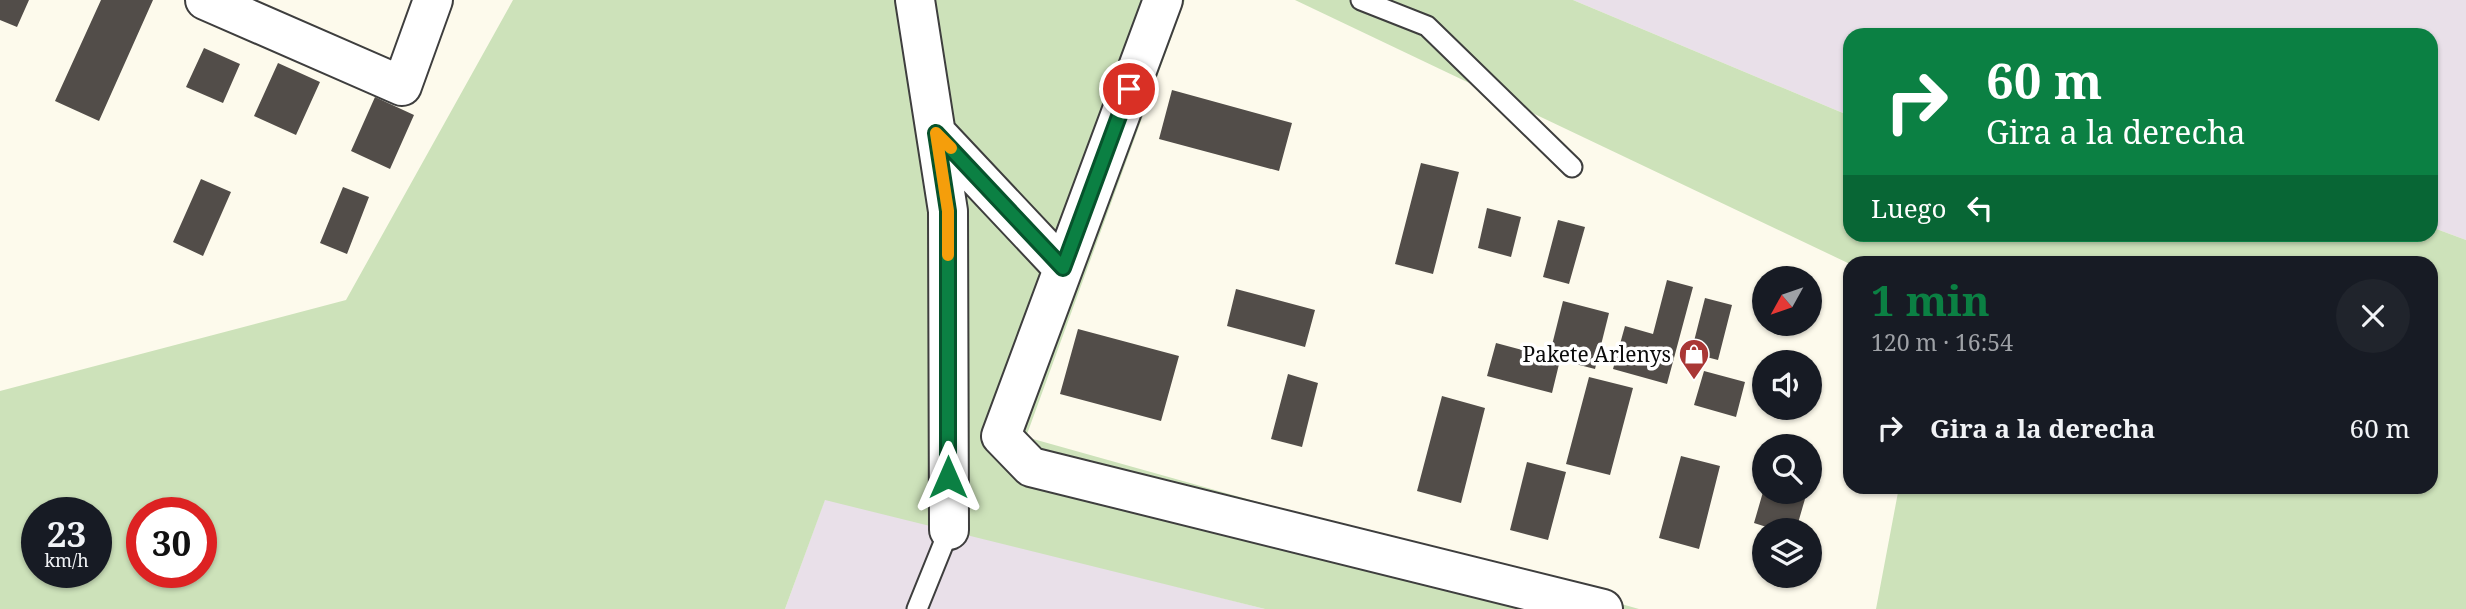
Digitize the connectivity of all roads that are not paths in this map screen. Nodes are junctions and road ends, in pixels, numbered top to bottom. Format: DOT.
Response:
graph roads {
  1 [pos="205,0"];
  2 [pos="433,0"];
  3 [pos="915,0"];
  4 [pos="1163,0"];
  5 [pos="1361,0"];
  6 [pos="936,133"];
  7 [pos="1572,167"];
  8 [pos="1063,268"];
  9 [pos="948,530"];
  10 [pos="917,609"];
  11 [pos="1603,609"];
  1 -- 2 [label="street"];
  3 -- 6 [label="street"];
  4 -- 8 [label="street"];
  5 -- 7 [label="lane"];
  6 -- 8 [label="street"];
  6 -- 9 [label="street"];
  8 -- 11 [label="street"];
  9 -- 10 [label="lane"];
}
